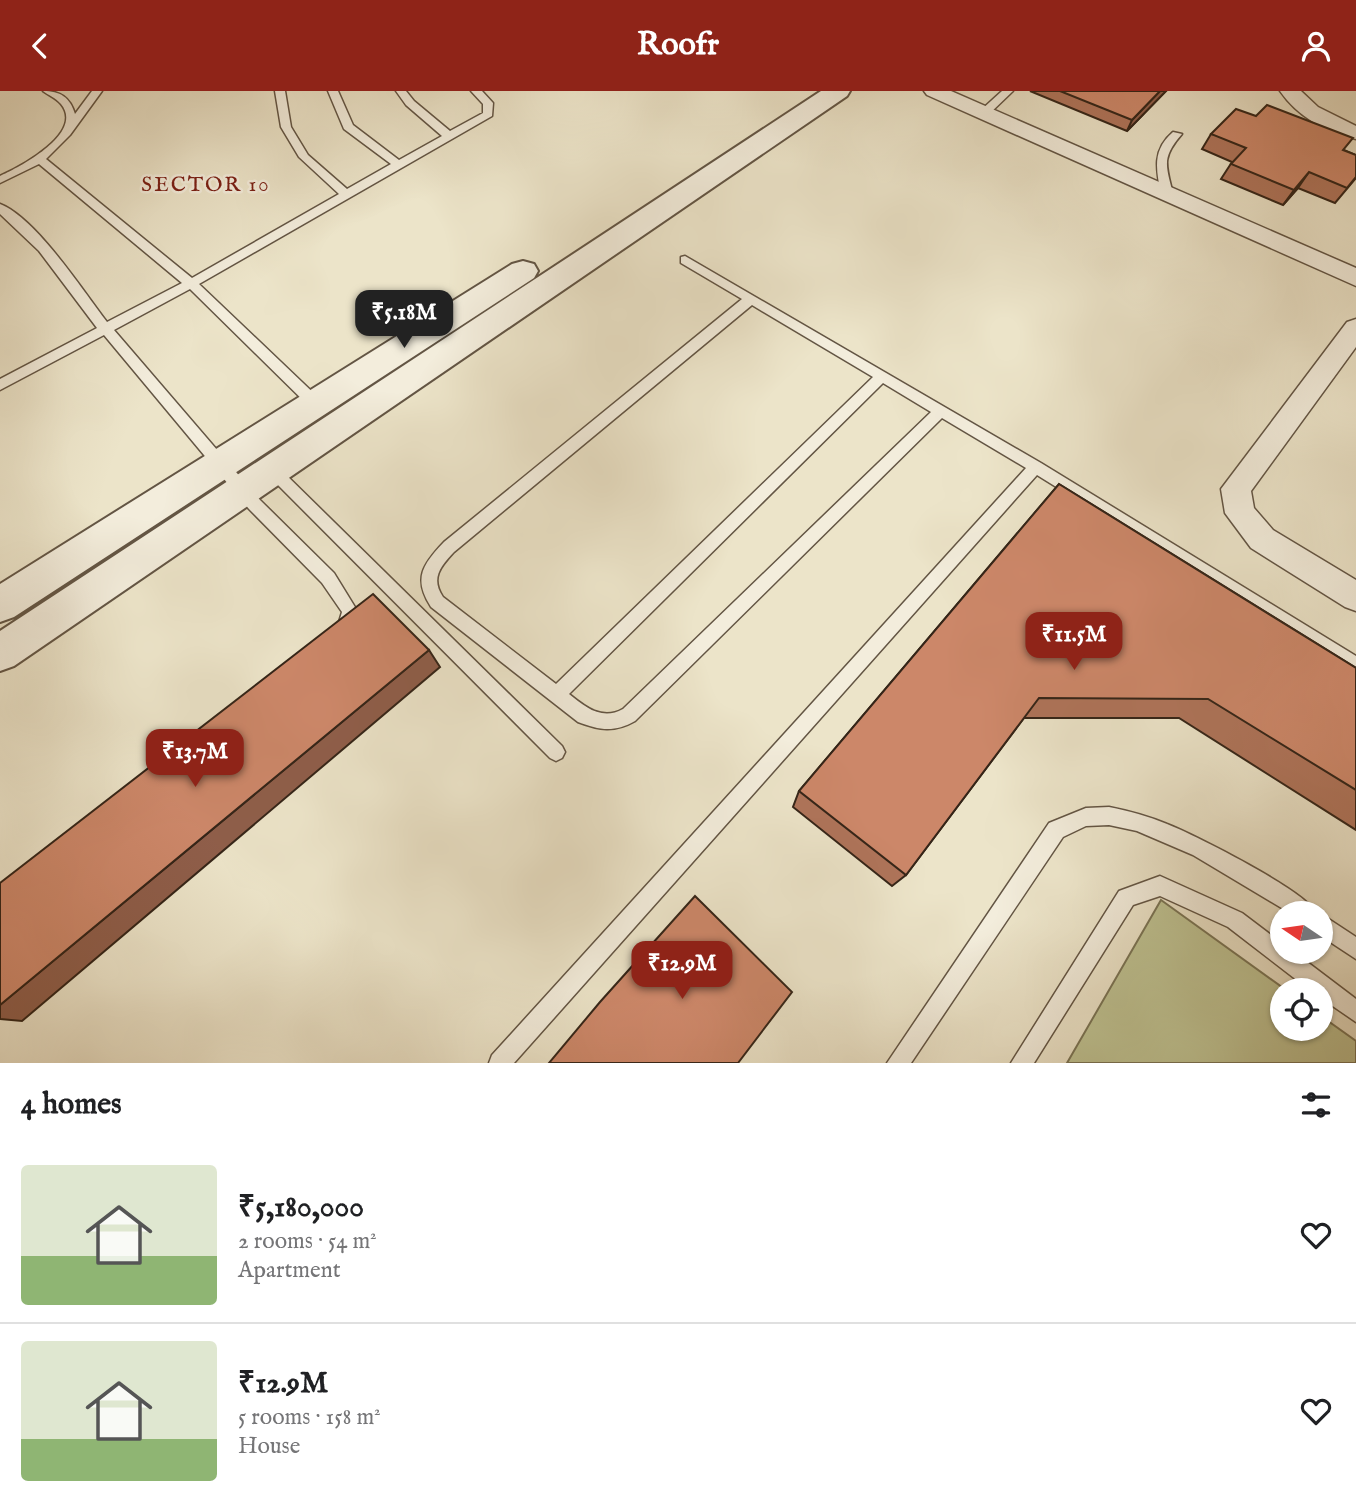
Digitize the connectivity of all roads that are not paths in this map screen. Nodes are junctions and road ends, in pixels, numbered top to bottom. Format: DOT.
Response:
graph roads {
  1 [pos="48,91"];
  2 [pos="97,91"];
  3 [pos="279,91"];
  4 [pos="333,91"];
  5 [pos="401,91"];
  6 [pos="476,91"];
  7 [pos="806,91"];
  8 [pos="838,91"];
  9 [pos="934,91"];
  10 [pos="1008,91"];
  11 [pos="1290,91"];
  12 [pos="984,113"];
  13 [pos="1356,133"];
  14 [pos="1177,134"];
  15 [pos="66,135"];
  16 [pos="449,136"];
  17 [pos="41,160"];
  18 [pos="399,165"];
  19 [pos="0,180"];
  20 [pos="1167,194"];
  21 [pos="347,195"];
  22 [pos="0,208"];
  23 [pos="685,260"];
  24 [pos="1356,278"];
  25 [pos="190,284"];
  26 [pos="751,299"];
  27 [pos="1356,328"];
  28 [pos="106,329"];
  29 [pos="882,376"];
  30 [pos="0,385"];
  31 [pos="316,404"];
  32 [pos="940,411"];
  33 [pos="338,426"];
  34 [pos="221,463"];
  35 [pos="1036,467"];
  36 [pos="272,470"];
  37 [pos="242,491"];
  38 [pos="1356,597"];
  39 [pos="0,605"];
  40 [pos="337,647"];
  41 [pos="0,653"];
  42 [pos="1356,665"];
  43 [pos="557,695"];
  44 [pos="556,752"];
  45 [pos="1287,901"];
  46 [pos="1334,933"];
  47 [pos="1356,949"];
  48 [pos="1356,1012"];
  49 [pos="499,1063"];
  50 [pos="898,1063"];
  51 [pos="1022,1063"];
  1 -- 15 [label="lane"];
  2 -- 15 [label="lane"];
  3 -- 21 [label="lane"];
  4 -- 18 [label="lane"];
  5 -- 16 [label="lane"];
  6 -- 16 [label="lane"];
  7 -- 31 [label="street"];
  8 -- 33 [label="street"];
  9 -- 12 [label="street"];
  10 -- 12 [label="lane"];
  11 -- 13 [label="street"];
  12 -- 20 [label="street"];
  14 -- 20 [label="lane"];
  15 -- 17 [label="lane"];
  16 -- 18 [label="lane"];
  17 -- 19 [label="lane"];
  17 -- 25 [label="lane"];
  18 -- 21 [label="lane"];
  20 -- 24 [label="street"];
  21 -- 25 [label="lane"];
  22 -- 28 [label="lane"];
  23 -- 26 [label="lane"];
  25 -- 28 [label="lane"];
  25 -- 31 [label="lane"];
  26 -- 29 [label="lane"];
  26 -- 43 [label="lane"];
  27 -- 38 [label="street"];
  28 -- 30 [label="lane"];
  28 -- 34 [label="lane"];
  29 -- 32 [label="lane"];
  29 -- 43 [label="lane"];
  31 -- 33 [label="lane"];
  31 -- 34 [label="street"];
  32 -- 35 [label="lane"];
  32 -- 43 [label="lane"];
  33 -- 36 [label="street"];
  34 -- 37 [label="lane"];
  34 -- 39 [label="street"];
  35 -- 42 [label="lane"];
  35 -- 49 [label="lane"];
  36 -- 37 [label="street"];
  36 -- 44 [label="lane"];
  37 -- 40 [label="lane"];
  37 -- 41 [label="street"];
  45 -- 50 [label="lane"];
  46 -- 47 [label="lane"];
  48 -- 51 [label="lane"];
}
